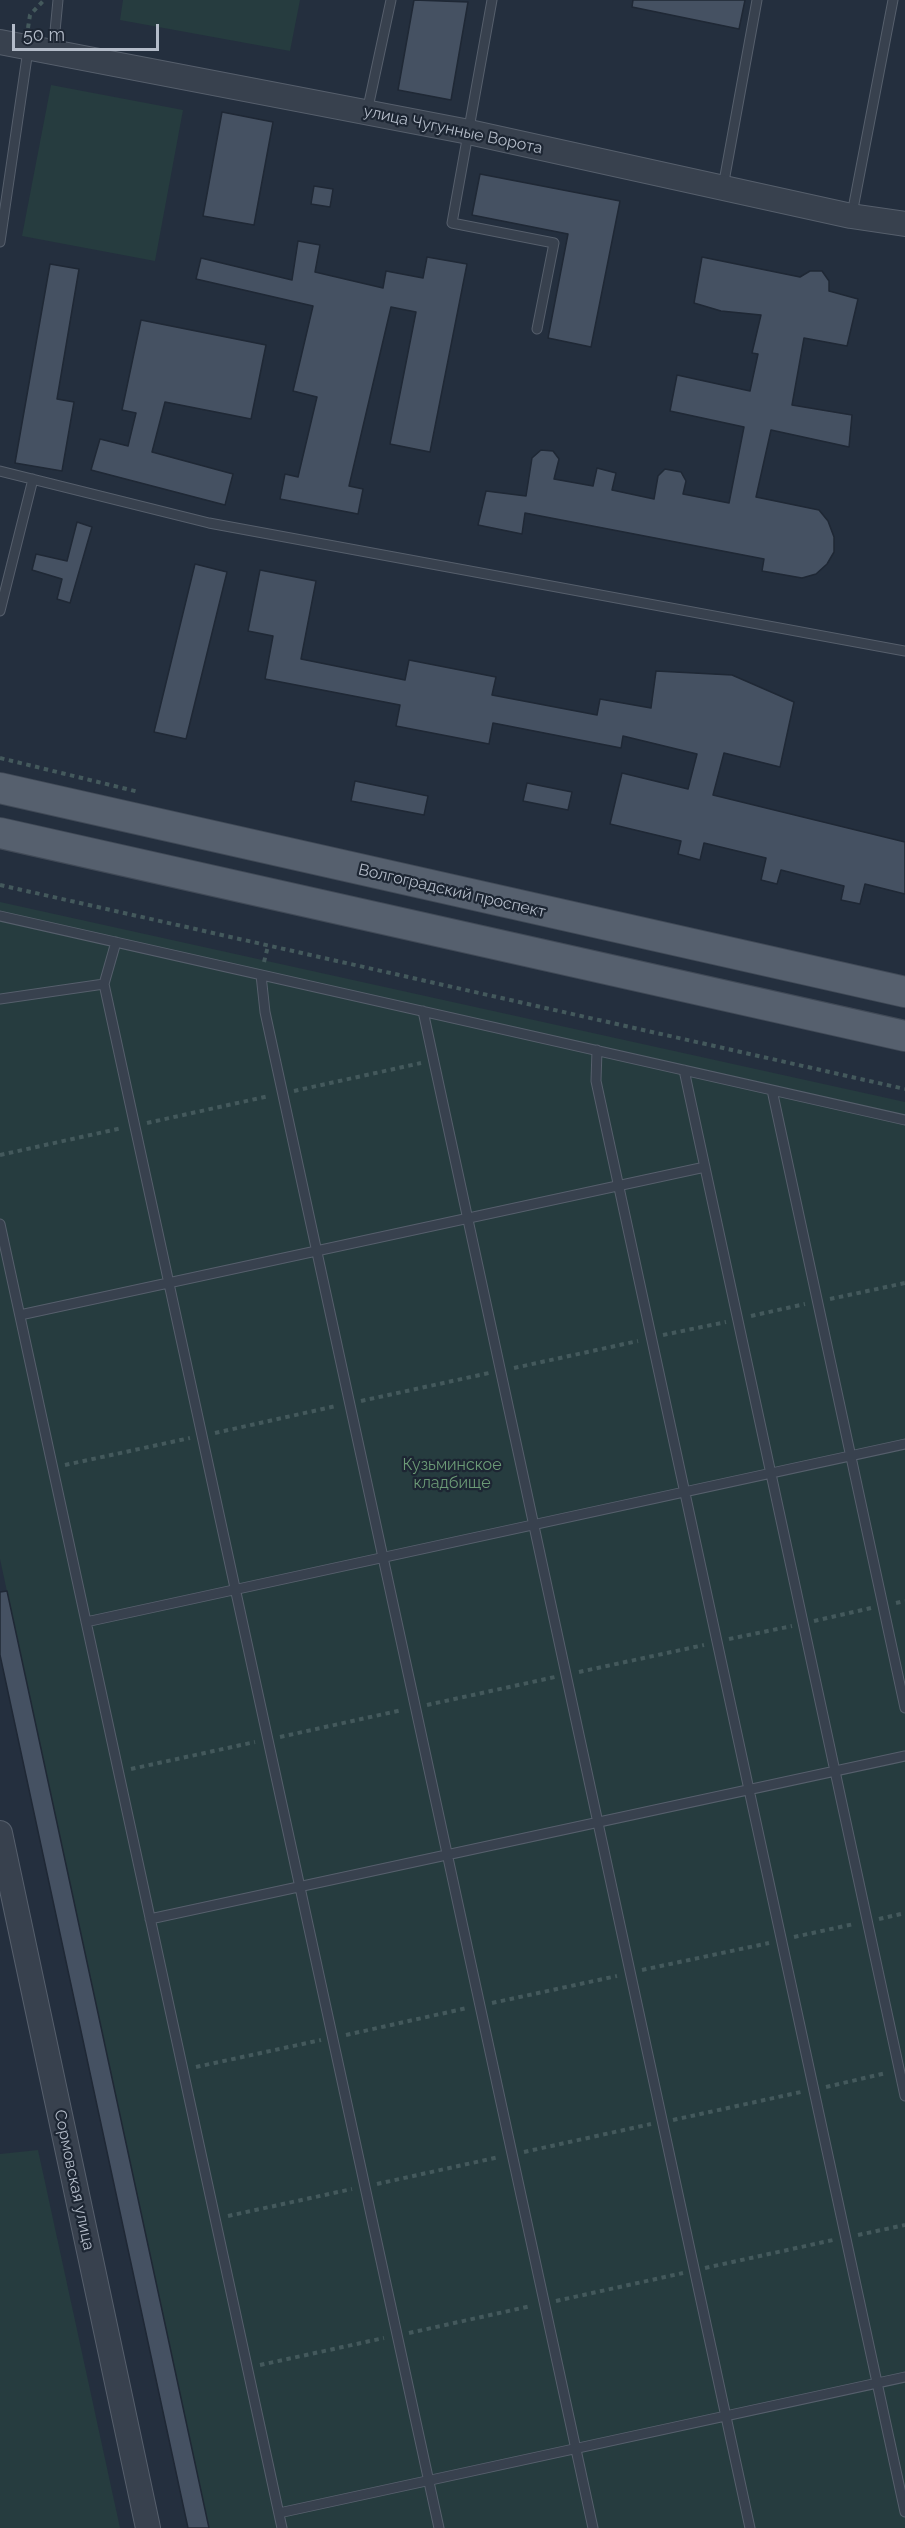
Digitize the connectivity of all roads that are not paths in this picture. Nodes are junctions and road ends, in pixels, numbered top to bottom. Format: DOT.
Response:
graph roads {
  1 [pos="58,0"];
  2 [pos="391,0"];
  3 [pos="492,0"];
  4 [pos="757,0"];
  5 [pos="893,0"];
  6 [pos="28,40"];
  7 [pos="0,42"];
  8 [pos="53,52"];
  9 [pos="367,112"];
  10 [pos="469,132"];
  11 [pos="723,189"];
  12 [pos="851,216"];
  13 [pos="905,225"];
  14 [pos="0,242"];
  15 [pos="537,329"];
  16 [pos="0,471"];
  17 [pos="33,479"];
  18 [pos="0,610"];
  19 [pos="905,651"];
  20 [pos="0,788"];
  21 [pos="0,833"];
  22 [pos="0,916"];
  23 [pos="116,942"];
  24 [pos="261,975"];
  25 [pos="105,984"];
  26 [pos="905,992"];
  27 [pos="0,999"];
  28 [pos="423,1011"];
  29 [pos="905,1036"];
  30 [pos="597,1050"];
  31 [pos="684,1070"];
  32 [pos="772,1090"];
  33 [pos="905,1120"];
  34 [pos="705,1167"];
  35 [pos="618,1185"];
  36 [pos="467,1218"];
  37 [pos="0,1224"];
  38 [pos="317,1251"];
  39 [pos="169,1283"];
  40 [pos="20,1315"];
  41 [pos="905,1444"];
  42 [pos="850,1456"];
  43 [pos="771,1473"];
  44 [pos="685,1492"];
  45 [pos="533,1525"];
  46 [pos="384,1557"];
  47 [pos="236,1589"];
  48 [pos="86,1622"];
  49 [pos="905,1708"];
  50 [pos="905,1756"];
  51 [pos="835,1771"];
  52 [pos="749,1790"];
  53 [pos="598,1822"];
  54 [pos="0,1833"];
  55 [pos="448,1855"];
  56 [pos="300,1887"];
  57 [pos="150,1920"];
  58 [pos="905,2096"];
  59 [pos="905,2378"];
  60 [pos="878,2384"];
  61 [pos="726,2416"];
  62 [pos="576,2449"];
  63 [pos="428,2481"];
  64 [pos="905,2512"];
  65 [pos="279,2513"];
  66 [pos="147,2528"];
  67 [pos="282,2528"];
  68 [pos="439,2528"];
  69 [pos="593,2528"];
  70 [pos="750,2528"];
  1 -- 8 [label="lane"];
  2 -- 9 [label="lane"];
  3 -- 10 [label="lane"];
  4 -- 11 [label="lane"];
  5 -- 12 [label="lane"];
  6 -- 7 [label="street, улица Чугунные Ворота"];
  6 -- 8 [label="street, улица Чугунные Ворота"];
  6 -- 14 [label="lane"];
  8 -- 9 [label="street, улица Чугунные Ворота"];
  9 -- 10 [label="street, улица Чугунные Ворота"];
  10 -- 11 [label="street, улица Чугунные Ворота"];
  10 -- 15 [label="lane"];
  11 -- 12 [label="street, улица Чугунные Ворота"];
  12 -- 13 [label="street, улица Чугунные Ворота"];
  16 -- 17 [label="lane"];
  17 -- 18 [label="lane"];
  17 -- 19 [label="lane"];
  20 -- 26 [label="main road, Волгоградский проспект"];
  21 -- 29 [label="main road"];
  22 -- 23 [label="lane"];
  23 -- 24 [label="lane"];
  23 -- 25 [label="lane"];
  24 -- 28 [label="lane"];
  24 -- 38 [label="lane"];
  25 -- 27 [label="lane"];
  25 -- 39 [label="lane"];
  28 -- 30 [label="lane"];
  28 -- 36 [label="lane"];
  30 -- 31 [label="lane"];
  30 -- 35 [label="lane"];
  31 -- 32 [label="lane"];
  31 -- 34 [label="lane"];
  32 -- 33 [label="lane"];
  32 -- 42 [label="lane"];
  34 -- 35 [label="lane"];
  34 -- 43 [label="lane"];
  35 -- 36 [label="lane"];
  35 -- 44 [label="lane"];
  36 -- 38 [label="lane"];
  36 -- 45 [label="lane"];
  37 -- 40 [label="lane"];
  38 -- 39 [label="lane"];
  38 -- 46 [label="lane"];
  39 -- 40 [label="lane"];
  39 -- 47 [label="lane"];
  40 -- 48 [label="lane"];
  41 -- 42 [label="lane"];
  42 -- 43 [label="lane"];
  42 -- 49 [label="lane"];
  43 -- 44 [label="lane"];
  43 -- 51 [label="lane"];
  44 -- 45 [label="lane"];
  44 -- 52 [label="lane"];
  45 -- 46 [label="lane"];
  45 -- 53 [label="lane"];
  46 -- 47 [label="lane"];
  46 -- 55 [label="lane"];
  47 -- 48 [label="lane"];
  47 -- 56 [label="lane"];
  48 -- 57 [label="lane"];
  50 -- 51 [label="lane"];
  51 -- 52 [label="lane"];
  51 -- 58 [label="lane"];
  52 -- 53 [label="lane"];
  52 -- 60 [label="lane"];
  53 -- 55 [label="lane"];
  53 -- 61 [label="lane"];
  54 -- 66 [label="street, Сормовская улица"];
  55 -- 56 [label="lane"];
  55 -- 62 [label="lane"];
  56 -- 57 [label="lane"];
  56 -- 63 [label="lane"];
  57 -- 65 [label="lane"];
  59 -- 60 [label="lane"];
  60 -- 61 [label="lane"];
  60 -- 64 [label="lane"];
  61 -- 62 [label="lane"];
  61 -- 70 [label="lane"];
  62 -- 63 [label="lane"];
  62 -- 69 [label="lane"];
  63 -- 65 [label="lane"];
  63 -- 68 [label="lane"];
  65 -- 67 [label="lane"];
}
